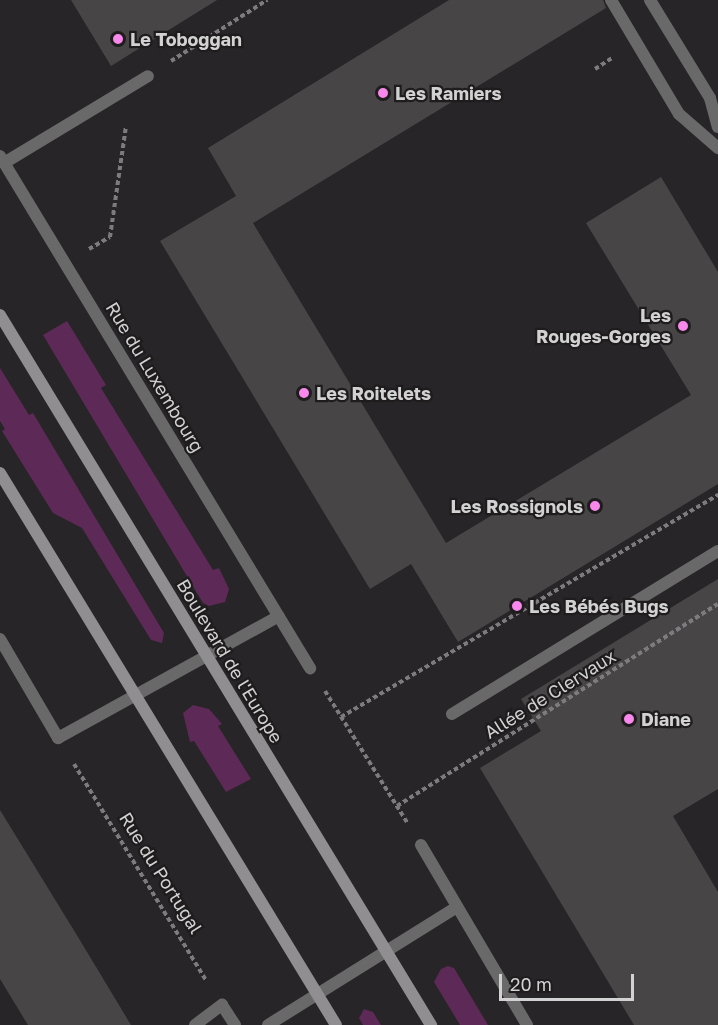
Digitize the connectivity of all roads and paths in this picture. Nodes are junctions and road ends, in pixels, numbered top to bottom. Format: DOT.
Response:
graph roads {
  1 [pos="267,0"];
  2 [pos="611,0"];
  3 [pos="650,0"];
  4 [pos="148,76"];
  5 [pos="132,86"];
  6 [pos="718,127"];
  7 [pos="718,148"];
  8 [pos="2,160"];
  9 [pos="66,264"];
  10 [pos="0,315"];
  11 [pos="0,473"];
  12 [pos="718,495"];
  13 [pos="718,551"];
  14 [pos="718,604"];
  15 [pos="279,616"];
  16 [pos="0,639"];
  17 [pos="206,658"];
  18 [pos="310,668"];
  19 [pos="134,696"];
  20 [pos="452,714"];
  21 [pos="341,717"];
  22 [pos="58,738"];
  23 [pos="396,806"];
  24 [pos="422,845"];
  25 [pos="457,907"];
  26 [pos="384,950"];
  27 [pos="316,993"];
  28 [pos="222,1005"];
  29 [pos="195,1025"];
  30 [pos="235,1025"];
  31 [pos="268,1025"];
  32 [pos="336,1025"];
  33 [pos="431,1025"];
  34 [pos="527,1025"];
  1 -- 4 [label="path"];
  2 -- 7 [label="street"];
  3 -- 6 [label="street"];
  4 -- 5 [label="street"];
  5 -- 8 [label="street"];
  5 -- 9 [label="path"];
  8 -- 9 [label="street, Rue du Luxembourg"];
  9 -- 15 [label="street, Rue du Luxembourg"];
  10 -- 17 [label="main road, Boulevard de l'Europe"];
  11 -- 19 [label="main road"];
  12 -- 21 [label="path"];
  13 -- 20 [label="street"];
  14 -- 23 [label="path, Allée de Clervaux"];
  15 -- 17 [label="street"];
  15 -- 18 [label="street, Rue du Luxembourg"];
  16 -- 22 [label="street"];
  17 -- 19 [label="street"];
  17 -- 26 [label="main road, Boulevard de l'Europe"];
  18 -- 21 [label="path"];
  19 -- 22 [label="street"];
  19 -- 27 [label="main road"];
  21 -- 23 [label="path"];
  22 -- 28 [label="path, Rue du Portugal"];
  23 -- 24 [label="path"];
  24 -- 25 [label="street"];
  25 -- 26 [label="street"];
  25 -- 34 [label="street"];
  26 -- 27 [label="street"];
  26 -- 33 [label="main road, Boulevard de l'Europe"];
  27 -- 31 [label="street"];
  27 -- 32 [label="main road"];
  28 -- 29 [label="street"];
  28 -- 30 [label="street"];
}
